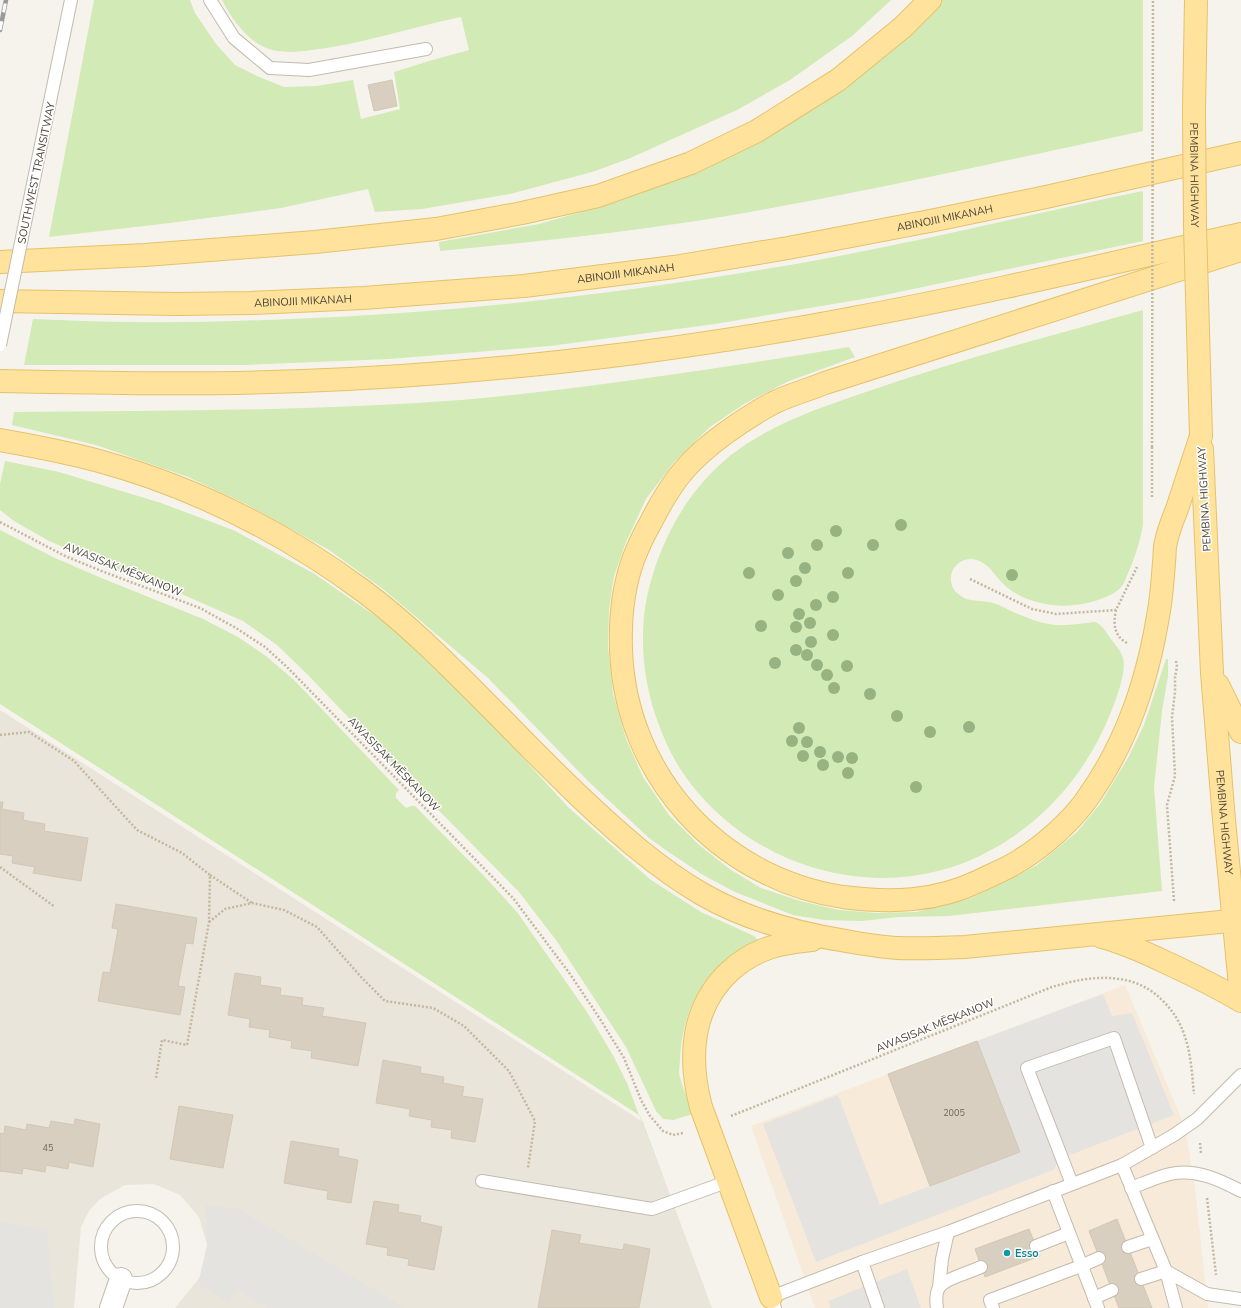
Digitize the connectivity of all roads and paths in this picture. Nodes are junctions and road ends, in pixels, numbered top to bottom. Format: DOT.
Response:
graph roads {
  1 [pos="71,0"];
  2 [pos="210,0"];
  3 [pos="930,0"];
  4 [pos="1153,0"];
  5 [pos="1196,0"];
  6 [pos="426,49"];
  7 [pos="1241,153"];
  8 [pos="1241,234"];
  9 [pos="1241,250"];
  10 [pos="0,262"];
  11 [pos="0,301"];
  12 [pos="0,345"];
  13 [pos="0,381"];
  14 [pos="1201,436"];
  15 [pos="0,440"];
  16 [pos="1152,447"];
  17 [pos="0,522"];
  18 [pos="970,579"];
  19 [pos="1132,646"];
  20 [pos="1175,658"];
  21 [pos="1212,673"];
  22 [pos="1241,732"];
  23 [pos="0,735"];
  24 [pos="0,867"];
  25 [pos="210,875"];
  26 [pos="1174,896"];
  27 [pos="252,903"];
  28 [pos="55,907"];
  29 [pos="1237,920"];
  30 [pos="209,922"];
  31 [pos="1091,934"];
  32 [pos="827,938"];
  33 [pos="1241,996"];
  34 [pos="1241,1000"];
  35 [pos="1241,1075"];
  36 [pos="156,1078"];
  37 [pos="730,1116"];
  38 [pos="1197,1119"];
  39 [pos="673,1135"];
  40 [pos="1152,1148"];
  41 [pos="1122,1165"];
  42 [pos="1204,1175"];
  43 [pos="482,1181"];
  44 [pos="729,1181"];
  45 [pos="1072,1184"];
  46 [pos="525,1188"];
  47 [pos="1131,1188"];
  48 [pos="1053,1191"];
  49 [pos="1241,1191"];
  50 [pos="948,1232"];
  51 [pos="1069,1233"];
  52 [pos="1152,1239"];
  53 [pos="1036,1246"];
  54 [pos="1128,1247"];
  55 [pos="1099,1258"];
  56 [pos="862,1262"];
  57 [pos="1081,1266"];
  58 [pos="981,1267"];
  59 [pos="1166,1271"];
  60 [pos="121,1279"];
  61 [pos="1141,1279"];
  62 [pos="939,1287"];
  63 [pos="1112,1290"];
  64 [pos="1218,1295"];
  65 [pos="1241,1299"];
  66 [pos="773,1302"];
  67 [pos="1096,1303"];
  68 [pos="1173,1307"];
  69 [pos="111,1308"];
  70 [pos="878,1308"];
  71 [pos="937,1308"];
  72 [pos="993,1308"];
  1 -- 12 [label="lane, SOUTHWEST TRANSITWAY, bridge"];
  2 -- 6 [label="lane"];
  3 -- 10 [label="main road"];
  4 -- 16 [label="path, bridge"];
  5 -- 14 [label="main road, PEMBINA HIGHWAY, bridge"];
  7 -- 11 [label="main road, ABINOJII MIKANAH"];
  8 -- 13 [label="main road"];
  9 -- 14 [label="main road"];
  14 -- 21 [label="main road, PEMBINA HIGHWAY"];
  15 -- 32 [label="main road"];
  17 -- 39 [label="path, AWASISAK MĒSKANOW"];
  18 -- 19 [label="path"];
  20 -- 26 [label="path"];
  21 -- 22 [label="main road"];
  21 -- 29 [label="main road, PEMBINA HIGHWAY"];
  23 -- 25 [label="path"];
  24 -- 28 [label="path"];
  25 -- 27 [label="path"];
  25 -- 30 [label="path"];
  27 -- 30 [label="path"];
  27 -- 46 [label="path"];
  29 -- 31 [label="main road"];
  29 -- 33 [label="main road, PEMBINA HIGHWAY"];
  30 -- 36 [label="path"];
  31 -- 32 [label="main road"];
  31 -- 34 [label="main road"];
  32 -- 44 [label="main road"];
  35 -- 38 [label="lane"];
  37 -- 38 [label="path, AWASISAK MĒSKANOW"];
  38 -- 40 [label="lane"];
  38 -- 42 [label="path, AWASISAK MĒSKANOW"];
  40 -- 41 [label="lane"];
  40 -- 45 [label="lane"];
  41 -- 45 [label="lane"];
  41 -- 47 [label="lane"];
  42 -- 47 [label="lane"];
  42 -- 49 [label="lane"];
  42 -- 64 [label="path, AWASISAK MĒSKANOW"];
  43 -- 46 [label="lane"];
  44 -- 46 [label="lane"];
  44 -- 66 [label="main road"];
  45 -- 48 [label="lane"];
  47 -- 52 [label="lane"];
  48 -- 50 [label="lane"];
  48 -- 51 [label="lane"];
  50 -- 56 [label="lane"];
  50 -- 62 [label="lane"];
  51 -- 53 [label="lane"];
  51 -- 57 [label="lane"];
  52 -- 54 [label="lane"];
  52 -- 59 [label="lane"];
  55 -- 57 [label="lane"];
  56 -- 66 [label="lane"];
  56 -- 70 [label="lane"];
  57 -- 67 [label="lane"];
  57 -- 72 [label="lane"];
  58 -- 62 [label="lane"];
  59 -- 61 [label="lane"];
  59 -- 64 [label="lane"];
  59 -- 68 [label="lane"];
  60 -- 60 [label="lane"];
  60 -- 69 [label="street"];
  62 -- 71 [label="lane"];
  63 -- 67 [label="lane"];
  64 -- 65 [label="lane"];
}
